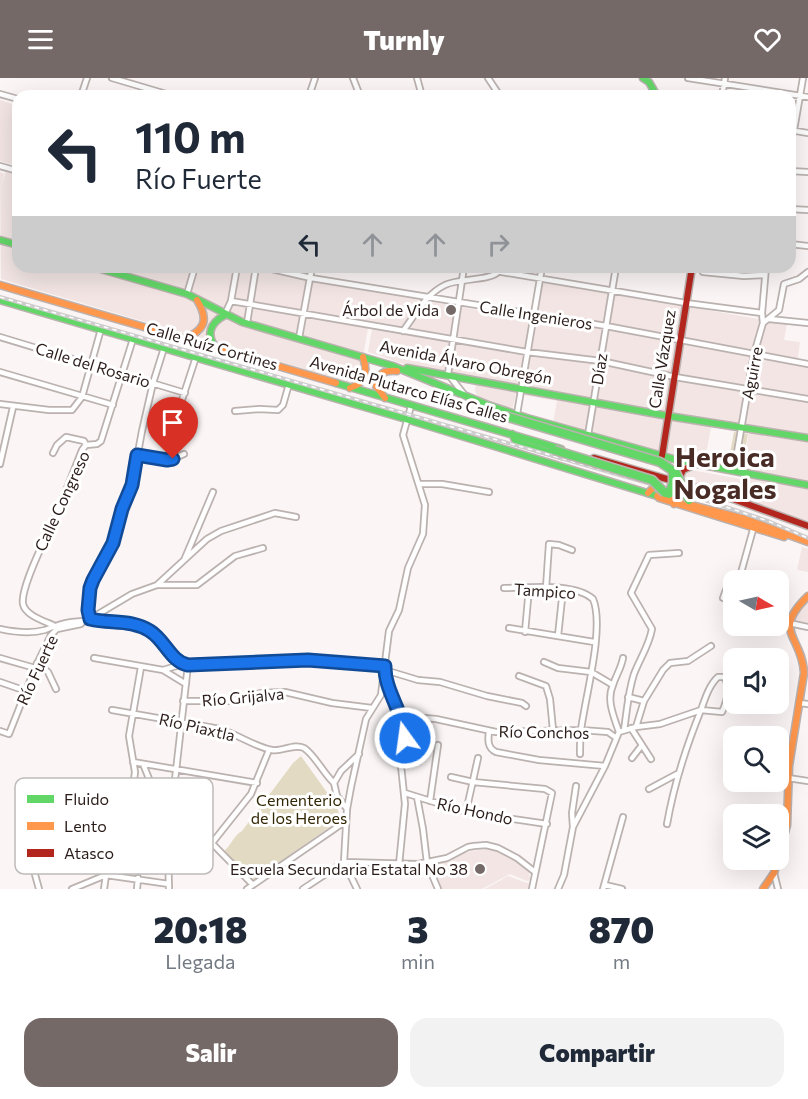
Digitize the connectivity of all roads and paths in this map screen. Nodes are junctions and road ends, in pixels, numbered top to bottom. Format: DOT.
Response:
graph roads {
  1 [pos="112,78"];
  2 [pos="688,78"];
  3 [pos="803,78"];
  4 [pos="725,81"];
  5 [pos="152,90"];
  6 [pos="771,90"];
  7 [pos="796,95"];
  8 [pos="801,96"];
  9 [pos="808,97"];
  10 [pos="796,115"];
  11 [pos="808,272"];
  12 [pos="115,273"];
  13 [pos="193,273"];
  14 [pos="236,273"];
  15 [pos="255,273"];
  16 [pos="289,273"];
  17 [pos="311,273"];
  18 [pos="463,273"];
  19 [pos="497,273"];
  20 [pos="511,273"];
  21 [pos="541,273"];
  22 [pos="615,273"];
  23 [pos="691,273"];
  24 [pos="724,273"];
  25 [pos="765,275"];
  26 [pos="311,278"];
  27 [pos="540,278"];
  28 [pos="462,280"];
  29 [pos="0,285"];
  30 [pos="612,291"];
  31 [pos="187,294"];
  32 [pos="427,298"];
  33 [pos="196,299"];
  34 [pos="0,300"];
  35 [pos="231,301"];
  36 [pos="459,302"];
  37 [pos="250,303"];
  38 [pos="686,303"];
  39 [pos="762,313"];
  40 [pos="304,314"];
  41 [pos="225,315"];
  42 [pos="534,315"];
  43 [pos="769,319"];
  44 [pos="247,323"];
  45 [pos="763,323"];
  46 [pos="808,323"];
  47 [pos="606,326"];
  48 [pos="206,328"];
  49 [pos="101,330"];
  50 [pos="403,331"];
  51 [pos="0,337"];
  52 [pos="299,338"];
  53 [pos="133,339"];
  54 [pos="681,339"];
  55 [pos="182,340"];
  56 [pos="453,340"];
  57 [pos="164,348"];
  58 [pos="217,349"];
  59 [pos="527,352"];
  60 [pos="754,354"];
  61 [pos="196,357"];
  62 [pos="363,357"];
  63 [pos="601,361"];
  64 [pos="808,364"];
  65 [pos="91,365"];
  66 [pos="393,366"];
  67 [pos="0,372"];
  68 [pos="448,374"];
  69 [pos="122,375"];
  70 [pos="675,377"];
  71 [pos="153,383"];
  72 [pos="289,384"];
  73 [pos="441,384"];
  74 [pos="350,388"];
  75 [pos="520,389"];
  76 [pos="748,389"];
  77 [pos="185,393"];
  78 [pos="463,394"];
  79 [pos="82,396"];
  80 [pos="386,399"];
  81 [pos="808,399"];
  82 [pos="594,402"];
  83 [pos="0,404"];
  84 [pos="113,405"];
  85 [pos="488,405"];
  86 [pos="13,406"];
  87 [pos="411,406"];
  88 [pos="235,411"];
  89 [pos="517,414"];
  90 [pos="146,415"];
  91 [pos="668,416"];
  92 [pos="406,419"];
  93 [pos="742,427"];
  94 [pos="512,434"];
  95 [pos="588,435"];
  96 [pos="808,438"];
  97 [pos="86,445"];
  98 [pos="637,449"];
  99 [pos="53,453"];
  100 [pos="184,454"];
  101 [pos="1,455"];
  102 [pos="137,455"];
  103 [pos="662,456"];
  104 [pos="677,460"];
  105 [pos="0,464"];
  106 [pos="696,464"];
  107 [pos="672,469"];
  108 [pos="633,470"];
  109 [pos="734,470"];
  110 [pos="677,483"];
  111 [pos="419,484"];
  112 [pos="808,484"];
  113 [pos="659,491"];
  114 [pos="213,492"];
  115 [pos="489,492"];
  116 [pos="689,502"];
  117 [pos="296,517"];
  118 [pos="754,526"];
  119 [pos="808,528"];
  120 [pos="808,544"];
  121 [pos="263,548"];
  122 [pos="573,550"];
  123 [pos="679,553"];
  124 [pos="184,560"];
  125 [pos="742,570"];
  126 [pos="157,585"];
  127 [pos="504,588"];
  128 [pos="529,588"];
  129 [pos="546,588"];
  130 [pos="563,589"];
  131 [pos="808,596"];
  132 [pos="90,619"];
  133 [pos="83,621"];
  134 [pos="789,623"];
  135 [pos="53,625"];
  136 [pos="808,627"];
  137 [pos="509,628"];
  138 [pos="0,629"];
  139 [pos="525,632"];
  140 [pos="789,633"];
  141 [pos="558,636"];
  142 [pos="594,642"];
  143 [pos="711,646"];
  144 [pos="0,658"];
  145 [pos="94,658"];
  146 [pos="623,658"];
  147 [pos="544,663"];
  148 [pos="185,664"];
  149 [pos="36,665"];
  150 [pos="141,667"];
  151 [pos="163,670"];
  152 [pos="385,670"];
  153 [pos="591,672"];
  154 [pos="519,676"];
  155 [pos="0,682"];
  156 [pos="186,684"];
  157 [pos="613,685"];
  158 [pos="56,689"];
  159 [pos="26,691"];
  160 [pos="628,697"];
  161 [pos="183,701"];
  162 [pos="644,701"];
  163 [pos="804,703"];
  164 [pos="526,706"];
  165 [pos="373,708"];
  166 [pos="112,710"];
  167 [pos="701,710"];
  168 [pos="133,714"];
  169 [pos="400,716"];
  170 [pos="181,722"];
  171 [pos="633,727"];
  172 [pos="553,730"];
  173 [pos="581,730"];
  174 [pos="0,731"];
  175 [pos="489,731"];
  176 [pos="619,733"];
  177 [pos="438,745"];
  178 [pos="642,745"];
  179 [pos="269,750"];
  180 [pos="359,754"];
  181 [pos="580,754"];
  182 [pos="478,758"];
  183 [pos="632,758"];
  184 [pos="651,759"];
  185 [pos="133,762"];
  186 [pos="143,764"];
  187 [pos="605,766"];
  188 [pos="175,769"];
  189 [pos="789,773"];
  190 [pos="677,774"];
  191 [pos="451,777"];
  192 [pos="134,778"];
  193 [pos="148,778"];
  194 [pos="174,778"];
  195 [pos="789,778"];
  196 [pos="473,782"];
  197 [pos="808,782"];
  198 [pos="257,783"];
  199 [pos="334,783"];
  200 [pos="576,786"];
  201 [pos="649,789"];
  202 [pos="788,792"];
  203 [pos="405,793"];
  204 [pos="417,797"];
  205 [pos="430,801"];
  206 [pos="347,808"];
  207 [pos="466,812"];
  208 [pos="623,818"];
  209 [pos="346,821"];
  210 [pos="547,824"];
  211 [pos="667,824"];
  212 [pos="573,826"];
  213 [pos="213,843"];
  214 [pos="213,845"];
  215 [pos="344,862"];
  216 [pos="427,863"];
  217 [pos="399,865"];
  218 [pos="535,872"];
  219 [pos="774,873"];
  220 [pos="35,874"];
  221 [pos="106,875"];
  222 [pos="138,878"];
  223 [pos="253,885"];
  224 [pos="169,886"];
  225 [pos="604,887"];
  226 [pos="356,888"];
  227 [pos="39,889"];
  228 [pos="72,889"];
  229 [pos="104,889"];
  230 [pos="137,889"];
  231 [pos="247,889"];
  232 [pos="303,889"];
  233 [pos="438,889"];
  234 [pos="532,889"];
  235 [pos="558,889"];
  236 [pos="622,889"];
  237 [pos="763,889"];
  238 [pos="778,889"];
  1 -- 5 [label="street"];
  2 -- 4 [label="street"];
  3 -- 8 [label="street"];
  4 -- 6 [label="street"];
  7 -- 8 [label="street"];
  8 -- 9 [label="street"];
  8 -- 10 [label="street"];
  11 -- 43 [label="street"];
  12 -- 31 [label="main road, Avenida Álvaro Obregón"];
  13 -- 31 [label="street"];
  14 -- 35 [label="street"];
  15 -- 37 [label="street"];
  16 -- 26 [label="street, Calle Ingenieros"];
  17 -- 26 [label="street"];
  18 -- 28 [label="street"];
  19 -- 28 [label="street"];
  20 -- 27 [label="street"];
  21 -- 27 [label="street"];
  22 -- 30 [label="street, Díaz"];
  23 -- 38 [label="main road, Calle Vázquez"];
  24 -- 25 [label="street"];
  25 -- 39 [label="street, Aguirre"];
  26 -- 32 [label="street, Calle Ingenieros"];
  26 -- 40 [label="street"];
  27 -- 30 [label="street"];
  27 -- 42 [label="street"];
  28 -- 32 [label="street"];
  28 -- 36 [label="street"];
  29 -- 55 [label="main road, Avenida Plutarco Elías Calles"];
  30 -- 38 [label="street"];
  30 -- 47 [label="street, Díaz"];
  31 -- 33 [label="main road, Avenida Álvaro Obregón"];
  32 -- 36 [label="street, Calle Ingenieros"];
  32 -- 50 [label="street"];
  33 -- 41 [label="main road, Avenida Álvaro Obregón"];
  33 -- 48 [label="main road"];
  34 -- 49 [label="main road, Calle Ruíz Cortines"];
  35 -- 37 [label="street"];
  35 -- 41 [label="street"];
  36 -- 42 [label="street, Calle Ingenieros"];
  36 -- 56 [label="street"];
  37 -- 40 [label="street"];
  37 -- 44 [label="street"];
  38 -- 39 [label="street"];
  38 -- 54 [label="main road, Calle Vázquez"];
  39 -- 45 [label="street, Aguirre"];
  40 -- 50 [label="street"];
  40 -- 52 [label="street"];
  41 -- 44 [label="main road, Avenida Álvaro Obregón"];
  41 -- 48 [label="main road"];
  42 -- 47 [label="street, Calle Ingenieros"];
  42 -- 59 [label="street"];
  43 -- 45 [label="street"];
  43 -- 46 [label="street"];
  44 -- 52 [label="main road, Avenida Álvaro Obregón"];
  45 -- 60 [label="street, Aguirre"];
  47 -- 54 [label="street, Calle Ingenieros"];
  47 -- 63 [label="street, Díaz"];
  48 -- 55 [label="main road"];
  48 -- 58 [label="main road"];
  49 -- 53 [label="main road, Calle Ruíz Cortines"];
  49 -- 65 [label="street"];
  50 -- 56 [label="street"];
  51 -- 65 [label="street, Calle del Rosario"];
  52 -- 62 [label="main road, Avenida Álvaro Obregón"];
  53 -- 57 [label="main road, Calle Ruíz Cortines"];
  53 -- 69 [label="street, Calle Congreso"];
  54 -- 60 [label="street, Calle Ingenieros"];
  54 -- 70 [label="main road, Calle Vázquez"];
  55 -- 58 [label="main road, Avenida Plutarco Elías Calles"];
  56 -- 59 [label="street"];
  56 -- 68 [label="street"];
  57 -- 61 [label="main road, Calle Ruíz Cortines"];
  57 -- 71 [label="street"];
  58 -- 74 [label="main road, Avenida Plutarco Elías Calles"];
  59 -- 63 [label="street"];
  59 -- 75 [label="street"];
  60 -- 64 [label="street, Calle Ingenieros"];
  60 -- 76 [label="street, Aguirre"];
  61 -- 72 [label="main road, Calle Ruíz Cortines"];
  61 -- 77 [label="street"];
  62 -- 66 [label="main road, Avenida Álvaro Obregón"];
  62 -- 74 [label="main road"];
  63 -- 70 [label="street"];
  63 -- 82 [label="street, Díaz"];
  65 -- 69 [label="street, Calle del Rosario"];
  65 -- 79 [label="street"];
  66 -- 68 [label="main road, Avenida Álvaro Obregón"];
  66 -- 73 [label="main road"];
  67 -- 79 [label="street"];
  68 -- 75 [label="main road, Avenida Álvaro Obregón"];
  68 -- 78 [label="street"];
  69 -- 71 [label="street, Calle del Rosario"];
  69 -- 84 [label="street, Calle Congreso"];
  70 -- 76 [label="street"];
  70 -- 91 [label="main road, Calle Vázquez"];
  71 -- 77 [label="street, Calle del Rosario"];
  71 -- 90 [label="street"];
  72 -- 88 [label="street"];
  72 -- 92 [label="main road, Calle Ruíz Cortines"];
  73 -- 78 [label="main road"];
  73 -- 80 [label="main road"];
  74 -- 80 [label="main road, Avenida Plutarco Elías Calles"];
  75 -- 82 [label="main road, Avenida Álvaro Obregón"];
  75 -- 89 [label="street"];
  76 -- 81 [label="street"];
  76 -- 93 [label="street, Aguirre"];
  77 -- 90 [label="street"];
  78 -- 85 [label="main road"];
  79 -- 84 [label="street"];
  79 -- 86 [label="street"];
  80 -- 87 [label="main road, Avenida Plutarco Elías Calles"];
  82 -- 91 [label="main road, Avenida Álvaro Obregón"];
  82 -- 95 [label="street, Díaz"];
  83 -- 86 [label="street"];
  84 -- 97 [label="street, Calle Congreso"];
  85 -- 89 [label="main road"];
  85 -- 107 [label="main road, bridge"];
  86 -- 101 [label="street"];
  87 -- 92 [label="street"];
  87 -- 94 [label="main road, Avenida Plutarco Elías Calles"];
  89 -- 95 [label="main road"];
  90 -- 102 [label="street"];
  91 -- 93 [label="main road, Avenida Álvaro Obregón"];
  91 -- 103 [label="main road, Calle Vázquez"];
  92 -- 111 [label="street"];
  92 -- 113 [label="main road, Calle Ruíz Cortines"];
  93 -- 96 [label="main road, Avenida Álvaro Obregón"];
  93 -- 109 [label="street, Aguirre"];
  94 -- 108 [label="main road, Avenida Plutarco Elías Calles"];
  94 -- 113 [label="main road, bridge"];
  94 -- 119 [label="main road"];
  95 -- 98 [label="main road"];
  97 -- 99 [label="street"];
  97 -- 135 [label="street, Calle Congreso"];
  98 -- 103 [label="main road"];
  98 -- 108 [label="main road"];
  100 -- 102 [label="street"];
  101 -- 105 [label="street"];
  102 -- 132 [label="street"];
  103 -- 104 [label="main road"];
  104 -- 106 [label="main road"];
  104 -- 113 [label="main road"];
  106 -- 109 [label="main road"];
  106 -- 110 [label="main road"];
  107 -- 113 [label="main road, bridge"];
  107 -- 116 [label="main road, bridge"];
  108 -- 113 [label="main road, Avenida Plutarco Elías Calles"];
  109 -- 112 [label="main road"];
  110 -- 113 [label="main road, Avenida Plutarco Elías Calles"];
  110 -- 119 [label="main road, Avenida Plutarco Elías Calles"];
  111 -- 115 [label="street"];
  111 -- 152 [label="street"];
  113 -- 116 [label="main road, Calle Ruíz Cortines"];
  113 -- 118 [label="main road, Calle Ruíz Cortines"];
  114 -- 124 [label="street"];
  116 -- 120 [label="main road, Calle Ruíz Cortines"];
  117 -- 124 [label="street"];
  118 -- 120 [label="main road, Calle Ruíz Cortines"];
  118 -- 125 [label="street"];
  121 -- 126 [label="street"];
  122 -- 129 [label="street"];
  123 -- 160 [label="street"];
  124 -- 126 [label="street"];
  126 -- 132 [label="street"];
  127 -- 128 [label="street, Tampico"];
  128 -- 129 [label="street, Tampico"];
  128 -- 139 [label="street"];
  129 -- 130 [label="street, Tampico"];
  130 -- 141 [label="street"];
  130 -- 142 [label="street, Tampico"];
  131 -- 134 [label="main road"];
  132 -- 133 [label="street, Río Fuerte"];
  132 -- 148 [label="street, Río Fuerte"];
  133 -- 135 [label="street"];
  133 -- 149 [label="street, Río Fuerte"];
  134 -- 136 [label="street"];
  135 -- 138 [label="street"];
  137 -- 139 [label="street"];
  139 -- 141 [label="street"];
  140 -- 163 [label="main road"];
  141 -- 142 [label="street"];
  142 -- 153 [label="street"];
  143 -- 162 [label="street"];
  144 -- 149 [label="street"];
  145 -- 150 [label="street"];
  146 -- 157 [label="street"];
  147 -- 153 [label="street"];
  148 -- 151 [label="street"];
  148 -- 152 [label="street"];
  148 -- 156 [label="street"];
  149 -- 158 [label="street"];
  149 -- 159 [label="street, Río Fuerte"];
  150 -- 151 [label="street"];
  150 -- 168 [label="street"];
  151 -- 156 [label="street"];
  152 -- 164 [label="street"];
  152 -- 165 [label="street"];
  152 -- 169 [label="street"];
  153 -- 157 [label="street"];
  153 -- 173 [label="street"];
  154 -- 172 [label="street"];
  155 -- 159 [label="street"];
  156 -- 161 [label="street"];
  157 -- 176 [label="street"];
  159 -- 174 [label="street, Río Fuerte"];
  160 -- 162 [label="street"];
  160 -- 176 [label="street"];
  161 -- 165 [label="street, Río Grijalva"];
  161 -- 170 [label="street"];
  162 -- 171 [label="street"];
  163 -- 189 [label="main road"];
  165 -- 180 [label="street"];
  166 -- 168 [label="street, Río Piaxtla"];
  167 -- 167 [label="street, Río Conchos"];
  167 -- 171 [label="street, Río Conchos"];
  167 -- 190 [label="street"];
  168 -- 170 [label="street, Río Piaxtla"];
  168 -- 185 [label="street"];
  169 -- 175 [label="street, Río Conchos"];
  169 -- 203 [label="street"];
  170 -- 179 [label="street, Río Piaxtla"];
  170 -- 188 [label="street"];
  171 -- 176 [label="street, Río Conchos"];
  171 -- 178 [label="street"];
  172 -- 173 [label="street, Río Conchos"];
  172 -- 175 [label="street, Río Conchos"];
  173 -- 176 [label="street, Río Conchos"];
  173 -- 181 [label="street"];
  175 -- 187 [label="street"];
  176 -- 187 [label="street"];
  177 -- 205 [label="street"];
  178 -- 183 [label="street"];
  178 -- 184 [label="street"];
  179 -- 198 [label="street"];
  179 -- 199 [label="street"];
  180 -- 199 [label="street"];
  180 -- 206 [label="street"];
  182 -- 196 [label="street"];
  185 -- 186 [label="street"];
  185 -- 192 [label="street"];
  186 -- 188 [label="street"];
  186 -- 193 [label="street"];
  187 -- 212 [label="street"];
  188 -- 194 [label="street"];
  188 -- 198 [label="street"];
  190 -- 201 [label="street"];
  190 -- 211 [label="street"];
  191 -- 196 [label="street"];
  195 -- 197 [label="street"];
  196 -- 207 [label="street"];
  196 -- 210 [label="street"];
  198 -- 213 [label="street"];
  199 -- 206 [label="street"];
  200 -- 212 [label="street"];
  202 -- 219 [label="main road"];
  203 -- 204 [label="street, Río Hondo"];
  203 -- 217 [label="street"];
  204 -- 205 [label="street, Río Hondo"];
  204 -- 216 [label="street"];
  205 -- 207 [label="street, Río Hondo"];
  206 -- 209 [label="street"];
  207 -- 210 [label="street, Río Hondo"];
  208 -- 225 [label="street"];
  209 -- 215 [label="street"];
  209 -- 223 [label="street"];
  210 -- 218 [label="street"];
  212 -- 235 [label="street"];
  214 -- 223 [label="street"];
  215 -- 217 [label="street"];
  215 -- 226 [label="street"];
  215 -- 232 [label="street"];
  216 -- 217 [label="street"];
  216 -- 218 [label="street"];
  216 -- 233 [label="street"];
  218 -- 234 [label="street"];
  219 -- 237 [label="main road"];
  219 -- 238 [label="street"];
  220 -- 227 [label="street"];
  221 -- 222 [label="street"];
  221 -- 228 [label="street"];
  221 -- 229 [label="street"];
  222 -- 224 [label="street"];
  222 -- 230 [label="street"];
  223 -- 231 [label="street"];
  225 -- 236 [label="street"];
}
